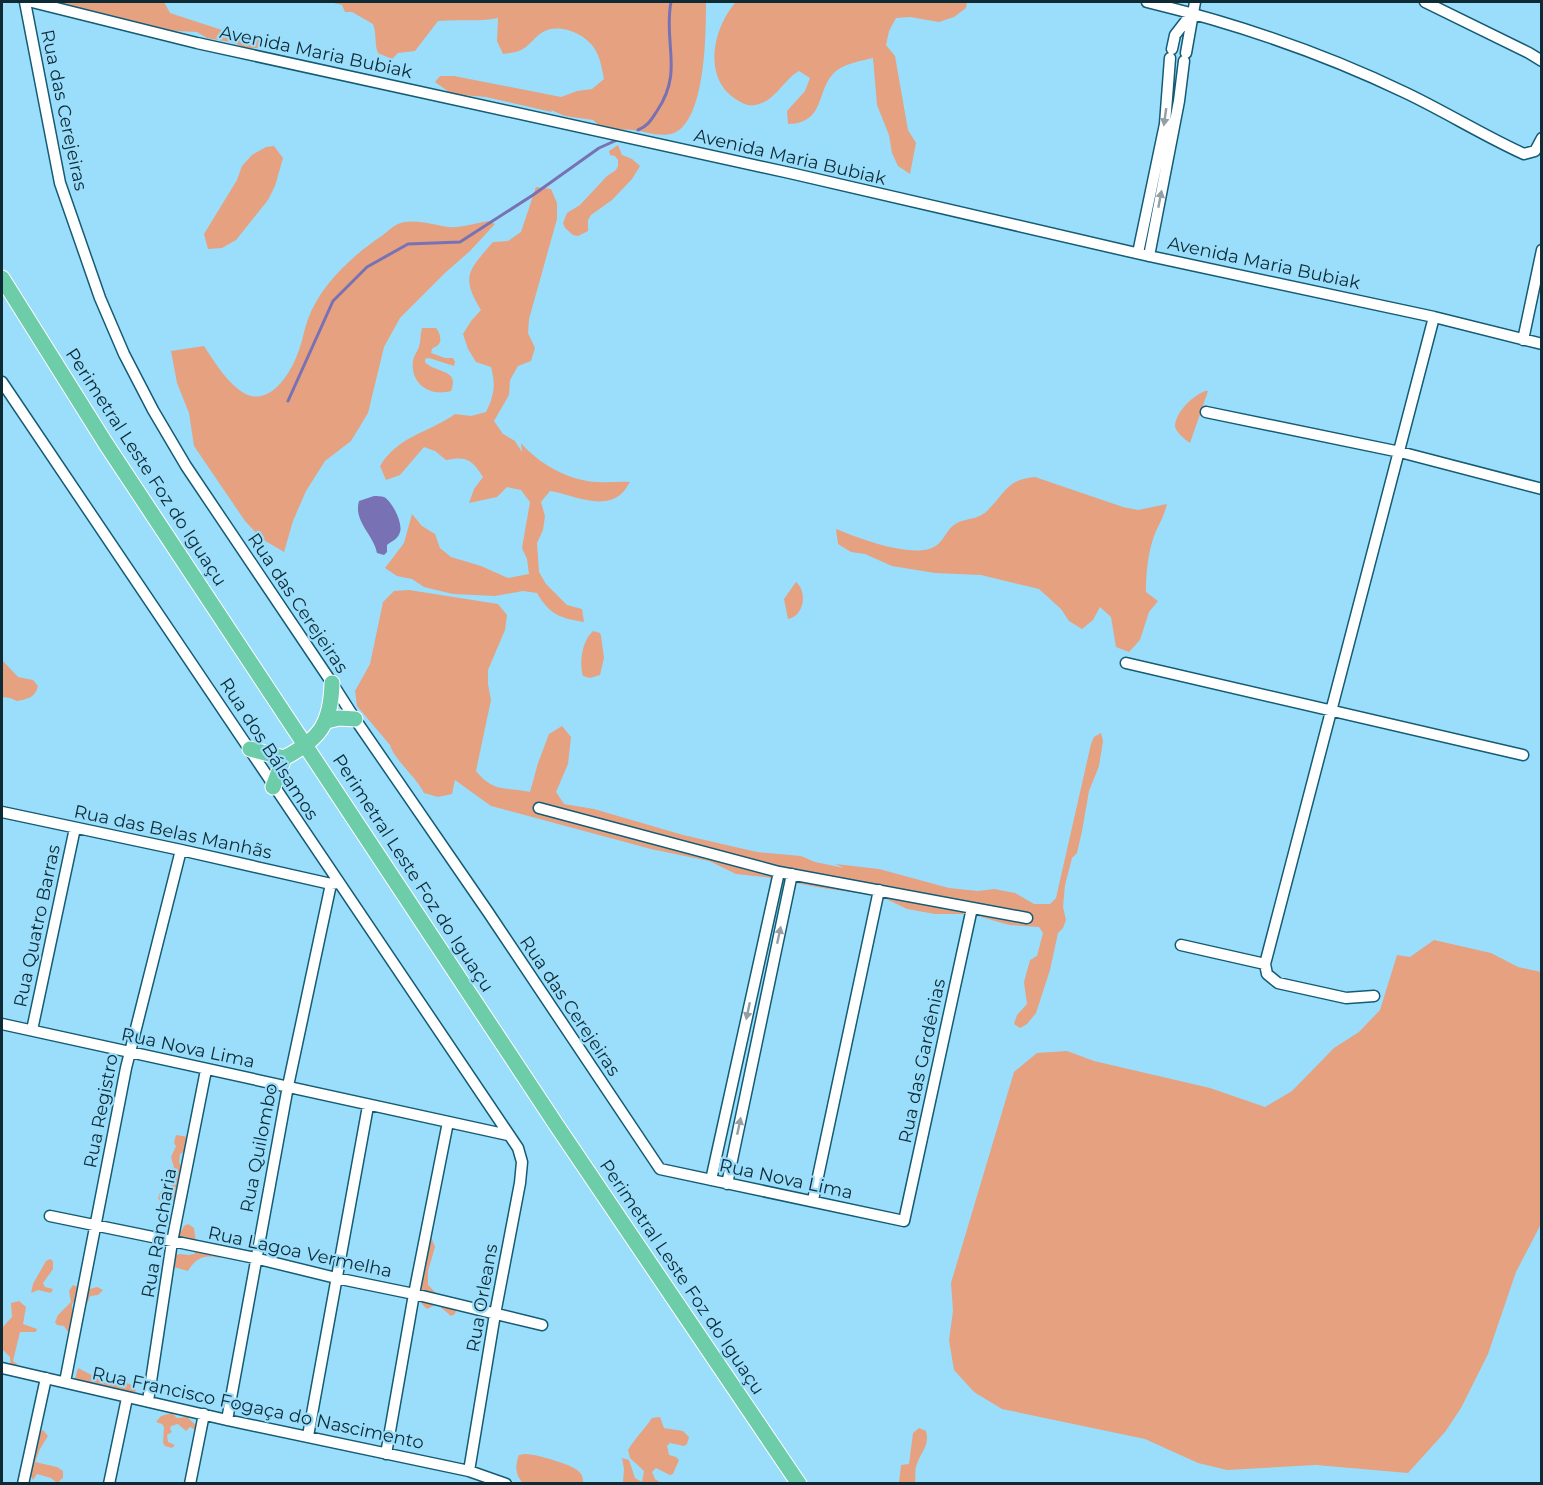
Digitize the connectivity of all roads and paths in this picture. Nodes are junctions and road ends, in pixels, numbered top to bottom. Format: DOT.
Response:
graph roads {
  1 [pos="26,2"];
  2 [pos="32,2"];
  3 [pos="1147,2"];
  4 [pos="1196,2"];
  5 [pos="1425,2"];
  6 [pos="1192,13"];
  7 [pos="1171,59"];
  8 [pos="1542,61"];
  9 [pos="1185,62"];
  10 [pos="1542,138"];
  11 [pos="1542,250"];
  12 [pos="1143,254"];
  13 [pos="2,278"];
  14 [pos="1434,317"];
  15 [pos="1522,340"];
  16 [pos="1542,344"];
  17 [pos="2,382"];
  18 [pos="1206,412"];
  19 [pos="1400,452"];
  20 [pos="1542,489"];
  21 [pos="1126,663"];
  22 [pos="332,683"];
  23 [pos="1331,709"];
  24 [pos="355,719"];
  25 [pos="327,720"];
  26 [pos="306,746"];
  27 [pos="250,749"];
  28 [pos="1523,755"];
  29 [pos="284,758"];
  30 [pos="273,787"];
  31 [pos="539,808"];
  32 [pos="2,812"];
  33 [pos="75,828"];
  34 [pos="182,850"];
  35 [pos="778,872"];
  36 [pos="792,874"];
  37 [pos="334,884"];
  38 [pos="879,890"];
  39 [pos="972,908"];
  40 [pos="1027,918"];
  41 [pos="1181,945"];
  42 [pos="1264,964"];
  43 [pos="1374,996"];
  44 [pos="2,1024"];
  45 [pos="32,1030"];
  46 [pos="129,1052"];
  47 [pos="206,1070"];
  48 [pos="288,1086"];
  49 [pos="368,1106"];
  50 [pos="448,1122"];
  51 [pos="507,1135"];
  52 [pos="660,1169"];
  53 [pos="711,1180"];
  54 [pos="727,1184"];
  55 [pos="813,1200"];
  56 [pos="50,1216"];
  57 [pos="904,1221"];
  58 [pos="96,1226"];
  59 [pos="172,1242"];
  60 [pos="255,1258"];
  61 [pos="336,1278"];
  62 [pos="414,1294"];
  63 [pos="495,1314"];
  64 [pos="542,1324"];
  65 [pos="2,1368"];
  66 [pos="46,1377"];
  67 [pos="65,1382"];
  68 [pos="127,1398"];
  69 [pos="148,1401"];
  70 [pos="204,1414"];
  71 [pos="227,1420"];
  72 [pos="308,1436"];
  73 [pos="386,1454"];
  74 [pos="469,1471"];
  75 [pos="23,1484"];
  76 [pos="108,1484"];
  77 [pos="190,1484"];
  78 [pos="506,1484"];
  79 [pos="800,1484"];
  1 -- 22 [label="street, Rua das Cerejeiras"];
  2 -- 12 [label="street, Avenida Maria Bubiak"];
  3 -- 6 [label="street"];
  4 -- 6 [label="street"];
  5 -- 8 [label="street"];
  6 -- 7 [label="street"];
  6 -- 9 [label="street"];
  6 -- 10 [label="street"];
  7 -- 9 [label="street"];
  7 -- 12 [label="street, one-way"];
  12 -- 9 [label="street, one-way"];
  11 -- 15 [label="street"];
  12 -- 14 [label="street, Avenida Maria Bubiak"];
  13 -- 26 [label="highway, Perimetral Leste Foz do Iguaçu"];
  14 -- 15 [label="street, Avenida Maria Bubiak"];
  14 -- 19 [label="street"];
  15 -- 16 [label="street, Avenida Maria Bubiak"];
  17 -- 27 [label="street, Rua dos Bálsamos"];
  18 -- 19 [label="street"];
  19 -- 20 [label="street"];
  19 -- 23 [label="street"];
  21 -- 23 [label="street"];
  22 -- 24 [label="street, Rua das Cerejeiras"];
  22 -- 25 [label="highway"];
  23 -- 28 [label="street"];
  23 -- 42 [label="street"];
  24 -- 25 [label="highway"];
  24 -- 52 [label="street, Rua das Cerejeiras"];
  25 -- 26 [label="highway"];
  26 -- 29 [label="highway"];
  26 -- 79 [label="highway, Perimetral Leste Foz do Iguaçu"];
  27 -- 29 [label="highway"];
  27 -- 30 [label="street, Rua dos Bálsamos"];
  29 -- 30 [label="highway"];
  30 -- 37 [label="street, Rua dos Bálsamos"];
  31 -- 35 [label="street"];
  32 -- 33 [label="street, Rua das Belas Manhãs"];
  33 -- 34 [label="street, Rua das Belas Manhãs"];
  33 -- 45 [label="street, Rua Quatro Barras"];
  34 -- 37 [label="street, Rua das Belas Manhãs"];
  34 -- 46 [label="street, Rua Registro"];
  35 -- 36 [label="street"];
  35 -- 53 [label="street, one-way"];
  36 -- 38 [label="street"];
  54 -- 36 [label="street, one-way"];
  37 -- 48 [label="street, Rua Quilombo"];
  37 -- 51 [label="street, Rua dos Bálsamos"];
  38 -- 39 [label="street"];
  38 -- 55 [label="street"];
  39 -- 40 [label="street"];
  39 -- 57 [label="street, Rua das Gardênias"];
  41 -- 42 [label="street"];
  42 -- 43 [label="street"];
  44 -- 45 [label="street, Rua Nova Lima"];
  45 -- 46 [label="street, Rua Nova Lima"];
  46 -- 47 [label="street, Rua Nova Lima"];
  46 -- 58 [label="street, Rua Registro"];
  47 -- 48 [label="street, Rua Nova Lima"];
  47 -- 59 [label="street, Rua Rancharia"];
  48 -- 49 [label="street, Rua Nova Lima"];
  48 -- 60 [label="street, Rua Quilombo"];
  49 -- 50 [label="street, Rua Nova Lima"];
  49 -- 61 [label="street"];
  50 -- 51 [label="street, Rua Nova Lima"];
  50 -- 62 [label="street"];
  51 -- 63 [label="street, Rua Orleans"];
  52 -- 53 [label="street, Rua Nova Lima"];
  53 -- 54 [label="street, Rua Nova Lima"];
  54 -- 55 [label="street, Rua Nova Lima"];
  55 -- 57 [label="street, Rua Nova Lima"];
  56 -- 58 [label="street, Rua Lagoa Vermelha"];
  58 -- 59 [label="street, Rua Lagoa Vermelha"];
  58 -- 67 [label="street, Rua Registro"];
  59 -- 60 [label="street, Rua Lagoa Vermelha"];
  59 -- 69 [label="street, Rua Rancharia"];
  60 -- 61 [label="street, Rua Lagoa Vermelha"];
  60 -- 71 [label="street, Rua Quilombo"];
  61 -- 62 [label="street, Rua Lagoa Vermelha"];
  61 -- 72 [label="street"];
  62 -- 63 [label="street, Rua Lagoa Vermelha"];
  62 -- 73 [label="street"];
  63 -- 64 [label="street, Rua Lagoa Vermelha"];
  63 -- 74 [label="street, Rua Orleans"];
  65 -- 66 [label="street, Rua Francisco Fogaça do Nascimento"];
  66 -- 67 [label="street, Rua Francisco Fogaça do Nascimento"];
  66 -- 75 [label="street"];
  67 -- 68 [label="street, Rua Francisco Fogaça do Nascimento"];
  68 -- 69 [label="street, Rua Francisco Fogaça do Nascimento"];
  68 -- 76 [label="street"];
  69 -- 70 [label="street, Rua Francisco Fogaça do Nascimento"];
  70 -- 71 [label="street, Rua Francisco Fogaça do Nascimento"];
  70 -- 77 [label="street"];
  71 -- 72 [label="street, Rua Francisco Fogaça do Nascimento"];
  72 -- 73 [label="street, Rua Francisco Fogaça do Nascimento"];
  73 -- 74 [label="street, Rua Francisco Fogaça do Nascimento"];
  74 -- 78 [label="street, Rua Francisco Fogaça do Nascimento"];
}
